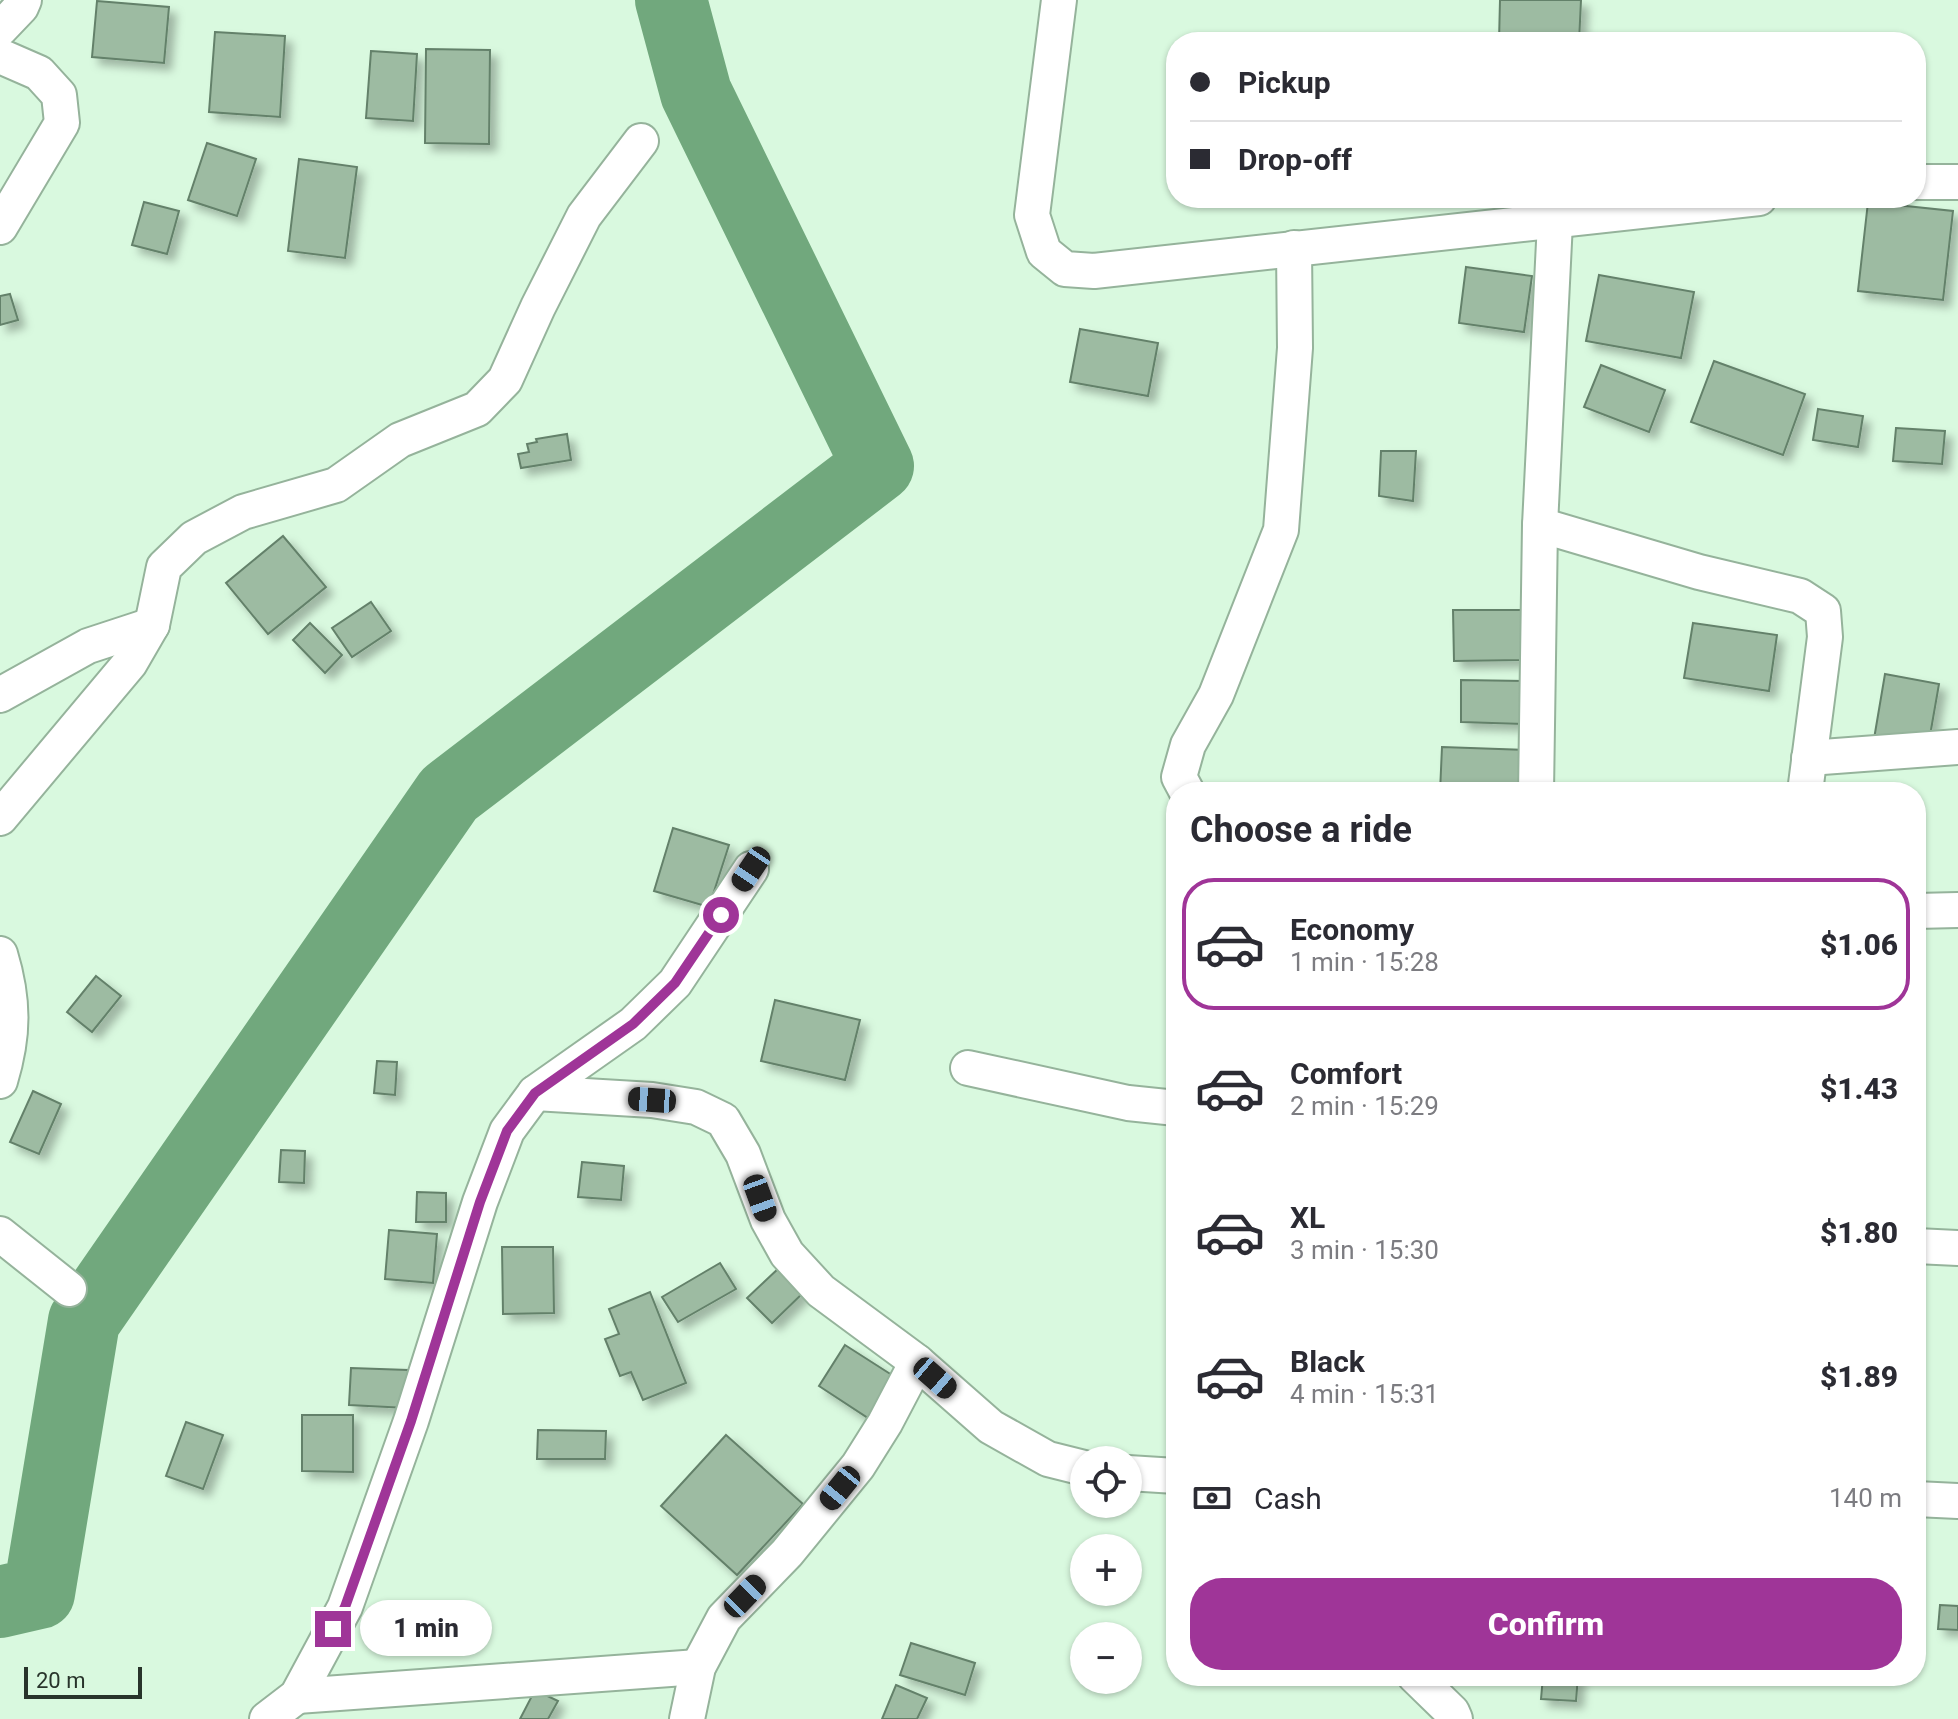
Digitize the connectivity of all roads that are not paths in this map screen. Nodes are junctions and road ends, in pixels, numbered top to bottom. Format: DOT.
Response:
graph roads {
  1 [pos="24,0"];
  2 [pos="1059,0"];
  3 [pos="0,29"];
  4 [pos="0,56"];
  5 [pos="641,141"];
  6 [pos="1926,182"];
  7 [pos="1958,182"];
  8 [pos="1674,208"];
  9 [pos="1555,222"];
  10 [pos="0,227"];
  11 [pos="1294,248"];
  12 [pos="1540,525"];
  13 [pos="152,625"];
  14 [pos="0,695"];
  15 [pos="1958,747"];
  16 [pos="1809,758"];
  17 [pos="1182,782"];
  18 [pos="1536,782"];
  19 [pos="1806,782"];
  20 [pos="0,818"];
  21 [pos="751,869"];
  22 [pos="1958,910"];
  23 [pos="1926,911"];
  24 [pos="0,954"];
  25 [pos="968,1068"];
  26 [pos="0,1081"];
  27 [pos="535,1093"];
  28 [pos="1166,1107"];
  29 [pos="0,1234"];
  30 [pos="1926,1246"];
  31 [pos="1958,1248"];
  32 [pos="69,1289"];
  33 [pos="917,1362"];
  34 [pos="1070,1464"];
  35 [pos="1142,1474"];
  36 [pos="1166,1475"];
  37 [pos="1926,1499"];
  38 [pos="1958,1501"];
  39 [pos="698,1667"];
  40 [pos="1425,1686"];
  41 [pos="297,1696"];
  42 [pos="267,1719"];
  43 [pos="687,1719"];
  44 [pos="1455,1719"];
  1 -- 3 [label="street"];
  2 -- 11 [label="street"];
  4 -- 10 [label="street"];
  5 -- 13 [label="street"];
  6 -- 7 [label="street"];
  8 -- 9 [label="street"];
  9 -- 11 [label="street"];
  9 -- 12 [label="street"];
  11 -- 17 [label="street"];
  12 -- 16 [label="street"];
  12 -- 18 [label="street"];
  13 -- 14 [label="street"];
  13 -- 20 [label="street"];
  15 -- 16 [label="street"];
  16 -- 19 [label="street"];
  21 -- 27 [label="street"];
  22 -- 23 [label="street"];
  24 -- 26 [label="street"];
  25 -- 28 [label="street"];
  27 -- 33 [label="street"];
  27 -- 41 [label="street"];
  29 -- 32 [label="street"];
  30 -- 31 [label="street"];
  33 -- 34 [label="street"];
  33 -- 39 [label="street"];
  35 -- 36 [label="street"];
  37 -- 38 [label="street"];
  39 -- 41 [label="street"];
  39 -- 43 [label="street"];
  40 -- 44 [label="street"];
  41 -- 42 [label="street"];
}
